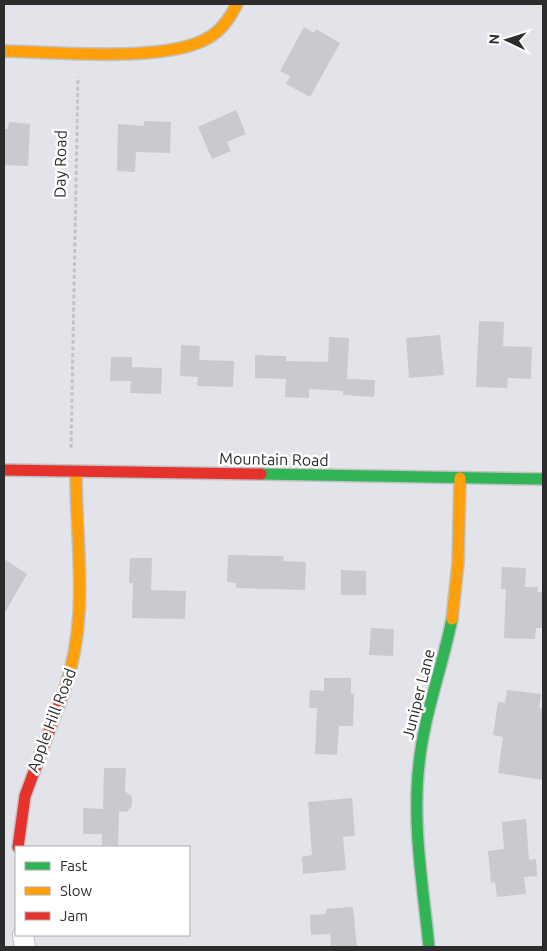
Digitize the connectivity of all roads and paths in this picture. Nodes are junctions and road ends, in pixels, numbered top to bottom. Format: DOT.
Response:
graph roads {
  1 [pos="237,4"];
  2 [pos="4,52"];
  3 [pos="78,53"];
  4 [pos="71,454"];
  5 [pos="4,470"];
  6 [pos="76,472"];
  7 [pos="460,478"];
  8 [pos="543,479"];
  9 [pos="18,846"];
  10 [pos="429,947"];
  1 -- 3 [label="street"];
  2 -- 3 [label="street"];
  3 -- 4 [label="path, Day Road"];
  5 -- 6 [label="street, Mountain Road"];
  6 -- 7 [label="street, Mountain Road"];
  6 -- 9 [label="street, Apple Hill Road"];
  7 -- 8 [label="street, Mountain Road"];
  7 -- 10 [label="street, Juniper Lane"];
}
